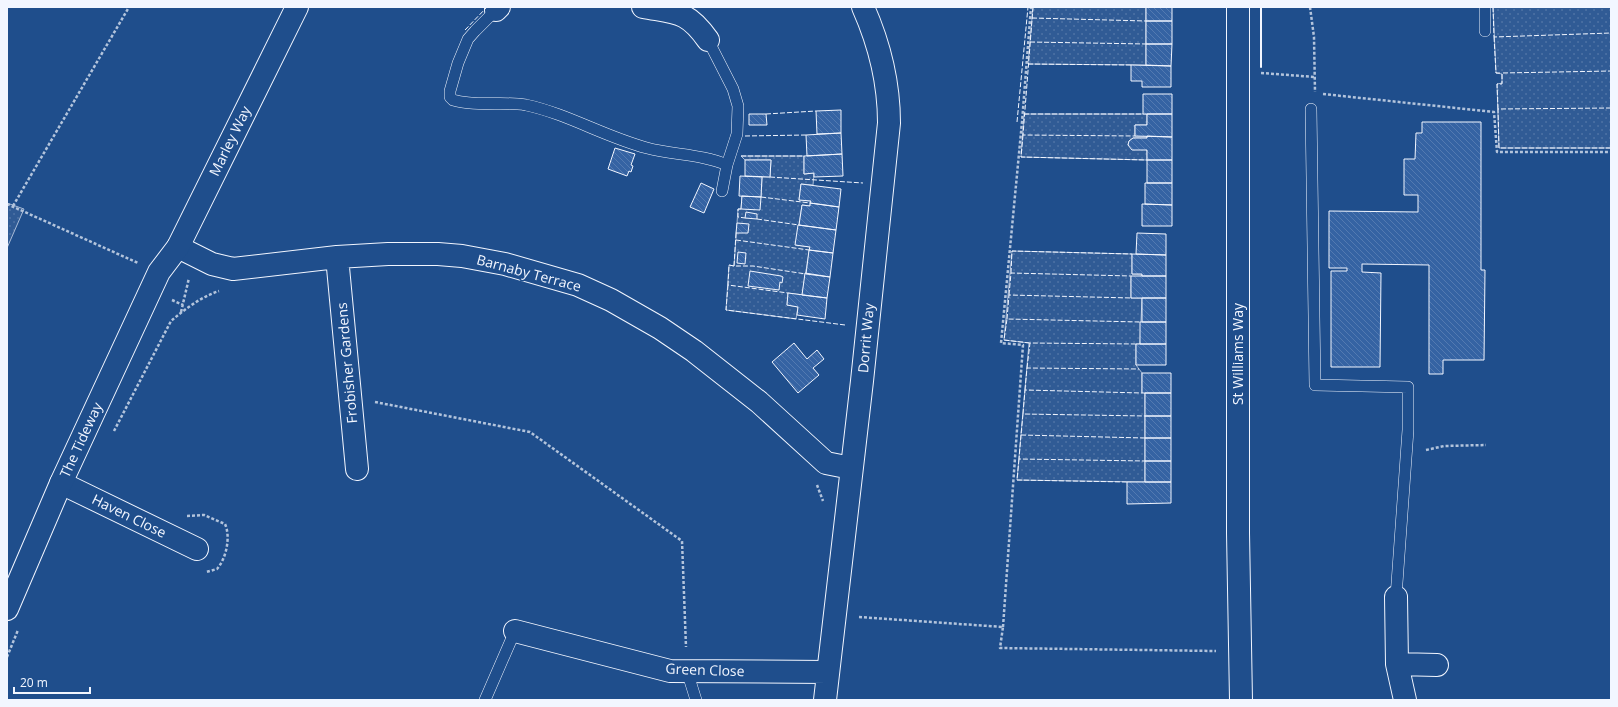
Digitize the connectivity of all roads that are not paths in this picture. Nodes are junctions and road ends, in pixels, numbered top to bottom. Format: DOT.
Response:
graph roads {
  1 [pos="297,7"];
  2 [pos="642,7"];
  3 [pos="863,7"];
  4 [pos="1238,7"];
  5 [pos="1485,7"];
  6 [pos="497,8"];
  7 [pos="1485,31"];
  8 [pos="708,40"];
  9 [pos="1311,109"];
  10 [pos="727,165"];
  11 [pos="722,191"];
  12 [pos="178,247"];
  13 [pos="338,257"];
  14 [pos="159,272"];
  15 [pos="851,468"];
  16 [pos="357,469"];
  17 [pos="62,483"];
  18 [pos="197,549"];
  19 [pos="1396,597"];
  20 [pos="7,609"];
  21 [pos="515,630"];
  22 [pos="1397,664"];
  23 [pos="1437,665"];
  24 [pos="687,672"];
  25 [pos="828,672"];
  26 [pos="485,700"];
  27 [pos="696,700"];
  28 [pos="825,700"];
  29 [pos="1241,700"];
  30 [pos="1405,700"];
  1 -- 12 [label="street, Marley Way"];
  2 -- 8 [label="street"];
  3 -- 15 [label="street, Dorrit Way"];
  4 -- 29 [label="street, St Williams Way"];
  5 -- 7 [label="lane"];
  6 -- 10 [label="lane"];
  8 -- 10 [label="lane"];
  9 -- 19 [label="lane"];
  10 -- 11 [label="lane"];
  12 -- 13 [label="street, Barnaby Terrace"];
  12 -- 14 [label="street, Marley Way"];
  13 -- 15 [label="street, Barnaby Terrace"];
  13 -- 16 [label="street, Frobisher Gardens"];
  14 -- 17 [label="street, The Tideway"];
  15 -- 25 [label="street, Dorrit Way"];
  17 -- 18 [label="street, Haven Close"];
  17 -- 20 [label="street, The Tideway"];
  19 -- 22 [label="street"];
  21 -- 24 [label="street, Green Close"];
  21 -- 26 [label="lane"];
  22 -- 23 [label="street"];
  22 -- 30 [label="street"];
  24 -- 25 [label="street, Green Close"];
  24 -- 27 [label="lane"];
  25 -- 28 [label="street, Dorrit Way"];
}
